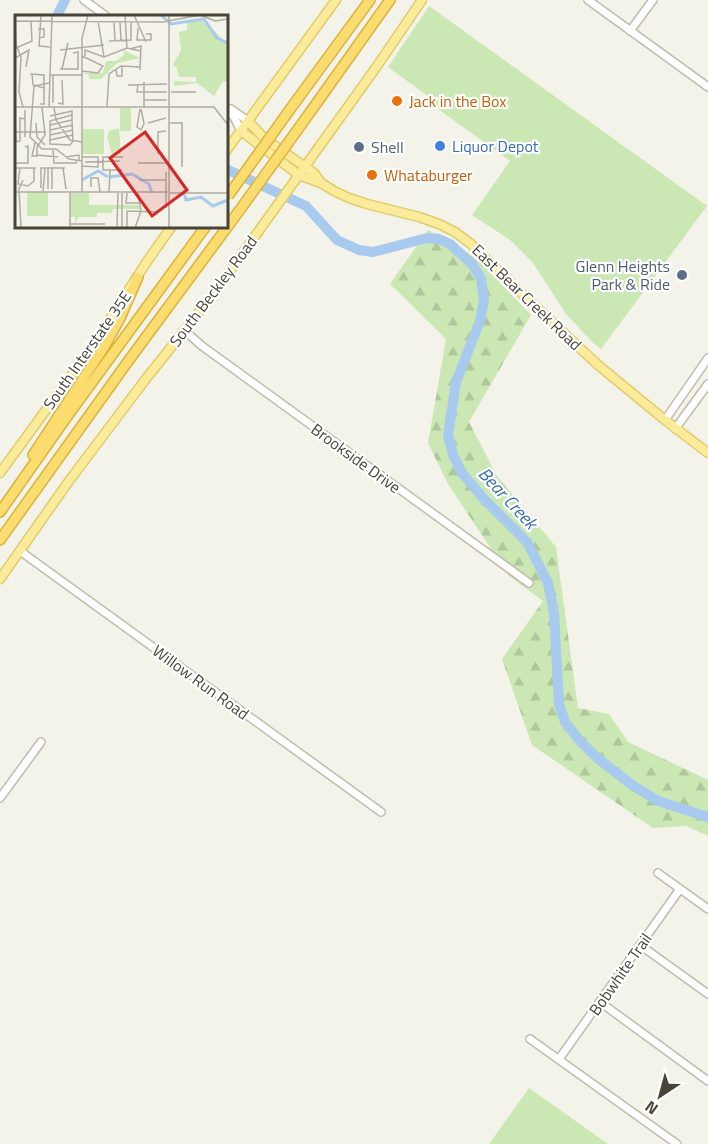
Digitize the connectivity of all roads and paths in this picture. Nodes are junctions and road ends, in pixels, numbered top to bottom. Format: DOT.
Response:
graph roads {
  1 [pos="84,0"];
  2 [pos="336,0"];
  3 [pos="370,0"];
  4 [pos="390,0"];
  5 [pos="422,0"];
  6 [pos="588,0"];
  7 [pos="653,0"];
  8 [pos="105,15"];
  9 [pos="630,31"];
  10 [pos="708,87"];
  11 [pos="228,107"];
  12 [pos="228,109"];
  13 [pos="248,121"];
  14 [pos="241,131"];
  15 [pos="228,148"];
  16 [pos="305,167"];
  17 [pos="298,175"];
  18 [pos="323,184"];
  19 [pos="228,196"];
  20 [pos="228,226"];
  21 [pos="171,228"];
  22 [pos="205,228"];
  23 [pos="226,228"];
  24 [pos="138,277"];
  25 [pos="185,331"];
  26 [pos="708,358"];
  27 [pos="708,384"];
  28 [pos="665,420"];
  29 [pos="675,429"];
  30 [pos="708,453"];
  31 [pos="0,473"];
  32 [pos="0,503"];
  33 [pos="0,512"];
  34 [pos="0,540"];
  35 [pos="20,551"];
  36 [pos="0,579"];
  37 [pos="529,583"];
  38 [pos="41,742"];
  39 [pos="0,798"];
  40 [pos="381,812"];
  41 [pos="658,873"];
  42 [pos="680,889"];
  43 [pos="708,909"];
  44 [pos="640,945"];
  45 [pos="708,994"];
  46 [pos="600,1002"];
  47 [pos="530,1039"];
  48 [pos="559,1059"];
  49 [pos="708,1081"];
  50 [pos="677,1144"];
  1 -- 8 [label="street"];
  2 -- 13 [label="main road"];
  3 -- 19 [label="highway, bridge"];
  4 -- 20 [label="highway, bridge"];
  5 -- 16 [label="main road, South Beckley Road"];
  6 -- 9 [label="street"];
  7 -- 9 [label="street"];
  9 -- 10 [label="street"];
  11 -- 13 [label="street"];
  12 -- 14 [label="street"];
  13 -- 14 [label="main road"];
  13 -- 16 [label="main road, East Bear Creek Road"];
  14 -- 15 [label="main road"];
  14 -- 17 [label="main road, East Bear Creek Road"];
  16 -- 17 [label="main road, South Beckley Road"];
  16 -- 18 [label="main road, East Bear Creek Road"];
  17 -- 18 [label="main road, East Bear Creek Road"];
  17 -- 25 [label="main road, South Beckley Road"];
  18 -- 28 [label="main road, East Bear Creek Road"];
  21 -- 24 [label="main road, South Interstate 35E"];
  22 -- 33 [label="highway"];
  23 -- 34 [label="highway, bridge"];
  24 -- 31 [label="main road, South Interstate 35E"];
  24 -- 32 [label="highway"];
  25 -- 35 [label="main road, South Beckley Road"];
  25 -- 37 [label="street, Brookside Drive"];
  26 -- 28 [label="street"];
  27 -- 29 [label="street"];
  28 -- 29 [label="main road, East Bear Creek Road"];
  29 -- 30 [label="main road, East Bear Creek Road"];
  35 -- 36 [label="main road, South Beckley Road"];
  35 -- 40 [label="street, Willow Run Road"];
  38 -- 39 [label="street"];
  41 -- 42 [label="street"];
  42 -- 43 [label="street"];
  42 -- 44 [label="street, Bobwhite Trail"];
  44 -- 45 [label="street"];
  44 -- 46 [label="street, Bobwhite Trail"];
  46 -- 48 [label="street, Bobwhite Trail"];
  46 -- 49 [label="street"];
  47 -- 48 [label="street"];
  48 -- 50 [label="street"];
}
